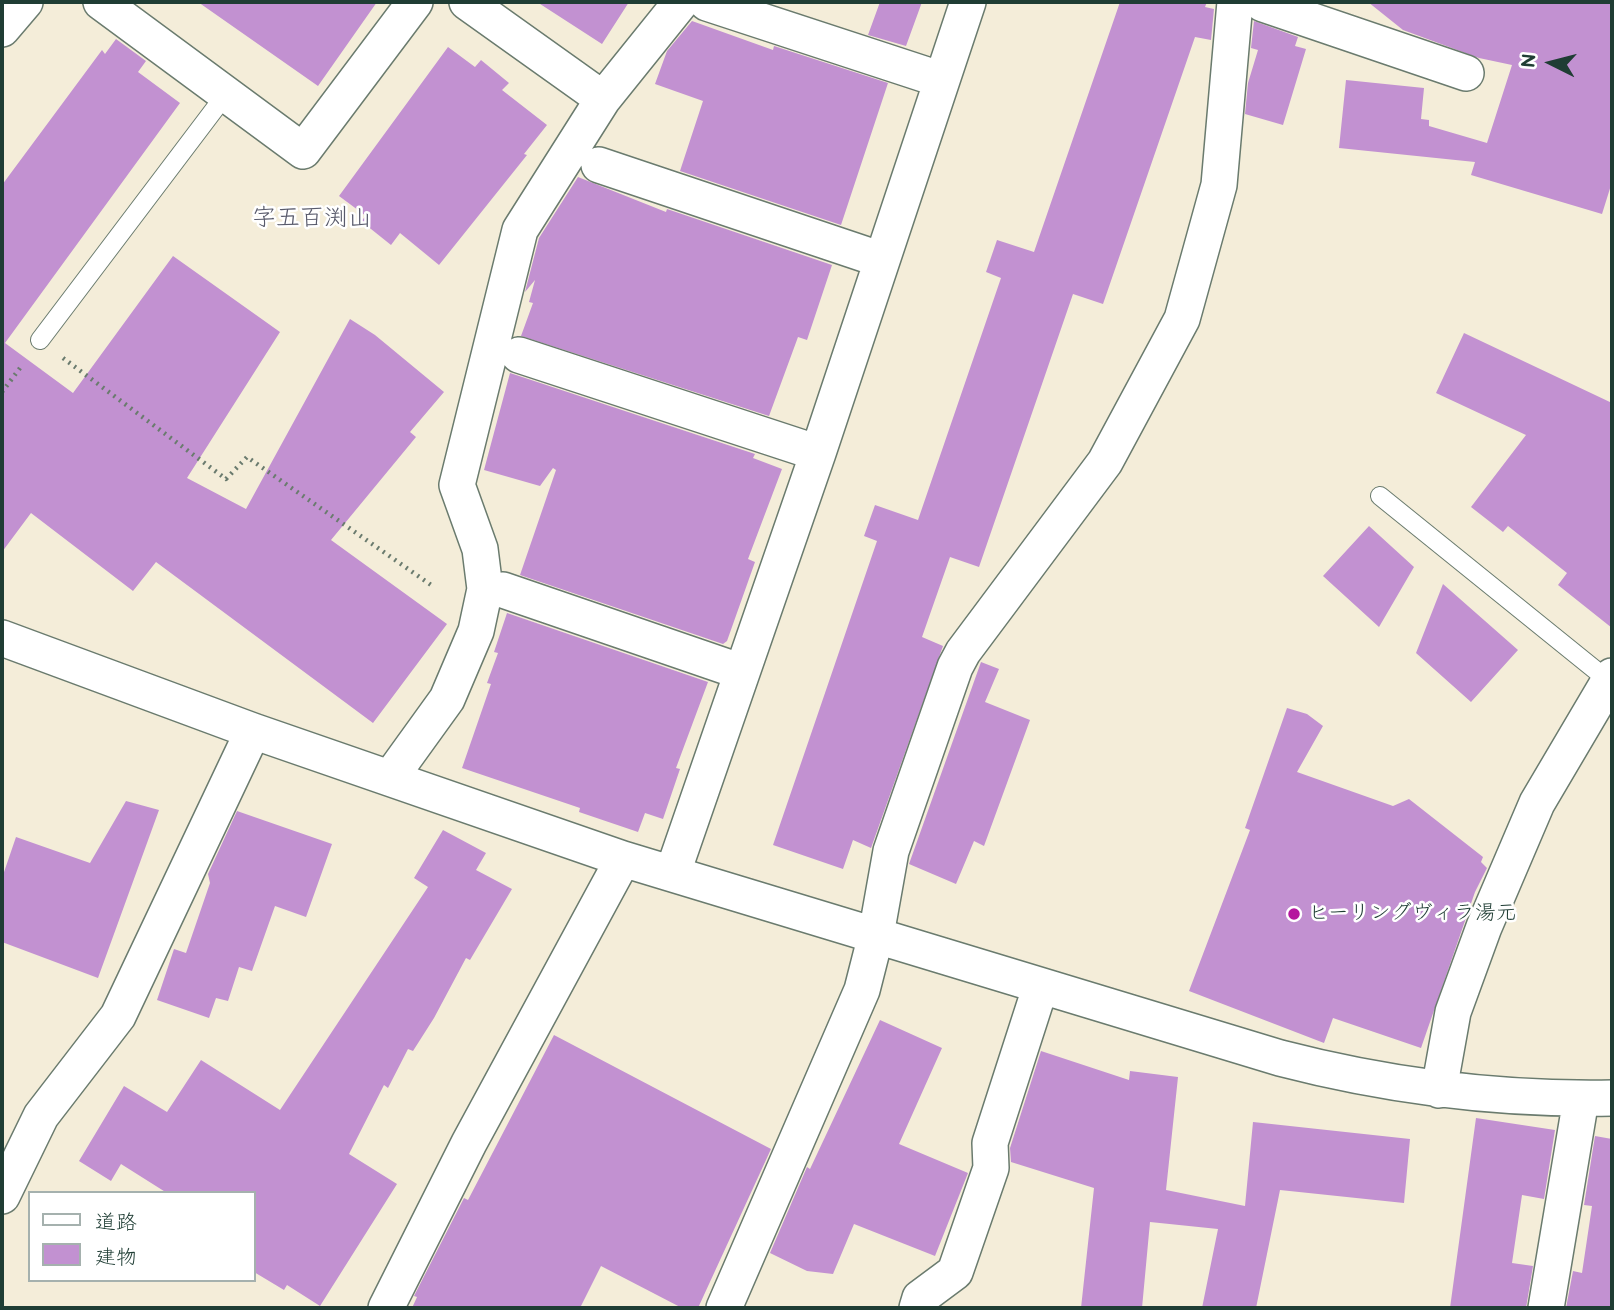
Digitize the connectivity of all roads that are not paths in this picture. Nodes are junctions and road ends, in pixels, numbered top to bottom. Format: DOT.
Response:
graph roads {
  1 [pos="25,2"];
  2 [pos="101,2"];
  3 [pos="415,2"];
  4 [pos="467,2"];
  5 [pos="681,2"];
  6 [pos="707,2"];
  7 [pos="968,2"];
  8 [pos="1249,3"];
  9 [pos="1345,15"];
  10 [pos="2,29"];
  11 [pos="1466,73"];
  12 [pos="942,80"];
  13 [pos="226,94"];
  14 [pos="603,99"];
  15 [pos="599,165"];
  16 [pos="882,260"];
  17 [pos="40,340"];
  18 [pos="519,355"];
  19 [pos="818,453"];
  20 [pos="1380,496"];
  21 [pos="503,590"];
  22 [pos="2,638"];
  23 [pos="742,672"];
  24 [pos="1611,678"];
  25 [pos="253,731"];
  26 [pos="390,778"];
  27 [pos="623,859"];
  28 [pos="673,872"];
  29 [pos="876,935"];
  30 [pos="1040,988"];
  31 [pos="1439,1090"];
  32 [pos="1596,1098"];
  33 [pos="2,1196"];
  34 [pos="386,1308"];
  35 [pos="724,1308"];
  36 [pos="917,1308"];
  37 [pos="1546,1308"];
  1 -- 10 [label="street"];
  2 -- 13 [label="street"];
  3 -- 13 [label="street"];
  4 -- 14 [label="street"];
  5 -- 14 [label="street"];
  6 -- 12 [label="street"];
  7 -- 12 [label="street"];
  8 -- 9 [label="street"];
  8 -- 29 [label="street"];
  9 -- 11 [label="street"];
  12 -- 16 [label="street"];
  13 -- 17 [label="lane"];
  14 -- 26 [label="street"];
  15 -- 16 [label="street"];
  16 -- 19 [label="street"];
  18 -- 19 [label="street"];
  19 -- 23 [label="street"];
  20 -- 24 [label="lane"];
  21 -- 23 [label="street"];
  22 -- 25 [label="street"];
  23 -- 28 [label="street"];
  24 -- 31 [label="street"];
  25 -- 26 [label="street"];
  25 -- 33 [label="street"];
  26 -- 27 [label="street"];
  27 -- 28 [label="street"];
  27 -- 34 [label="street"];
  28 -- 29 [label="street"];
  29 -- 30 [label="street"];
  29 -- 35 [label="street"];
  30 -- 31 [label="street"];
  30 -- 36 [label="street"];
  31 -- 32 [label="street"];
  32 -- 37 [label="street"];
}
